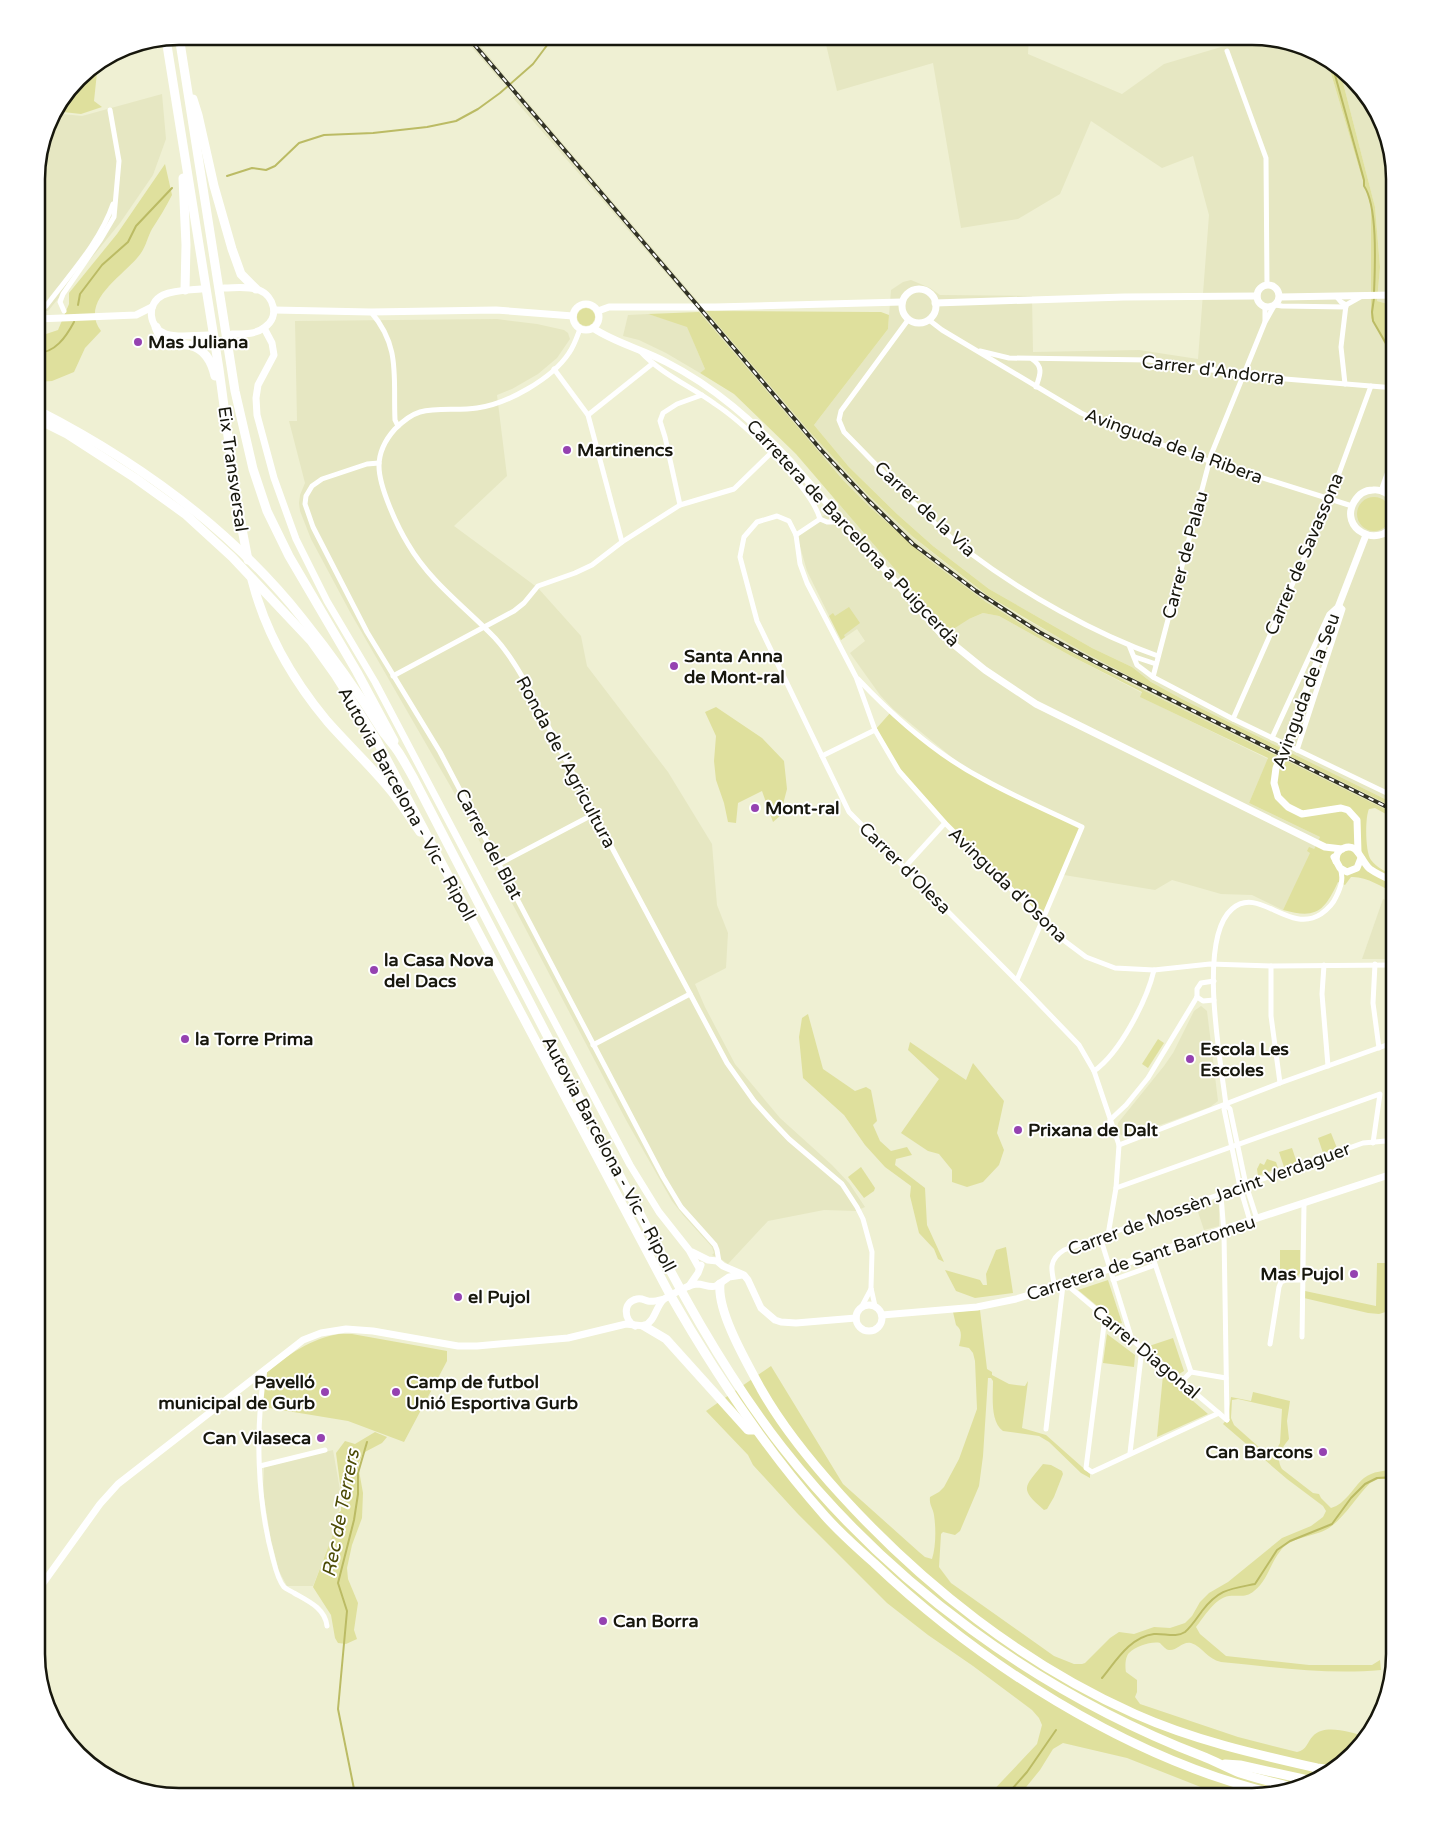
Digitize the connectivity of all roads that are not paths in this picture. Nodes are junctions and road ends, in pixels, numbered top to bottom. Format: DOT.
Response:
graph roads {
  1 [pos="180,45"];
  2 [pos="167,46"];
  3 [pos="1227,51"];
  4 [pos="184,70"];
  5 [pos="110,110"];
  6 [pos="179,118"];
  7 [pos="117,192"];
  8 [pos="1267,285"];
  9 [pos="224,288"];
  10 [pos="201,289"];
  11 [pos="256,289"];
  12 [pos="185,290"];
  13 [pos="1364,295"];
  14 [pos="1386,295"];
  15 [pos="1257,296"];
  16 [pos="1336,296"];
  17 [pos="1280,297"];
  18 [pos="902,302"];
  19 [pos="935,303"];
  20 [pos="1275,306"];
  21 [pos="1346,306"];
  22 [pos="45,307"];
  23 [pos="152,307"];
  24 [pos="1265,307"];
  25 [pos="274,310"];
  26 [pos="64,311"];
  27 [pos="598,311"];
  28 [pos="371,312"];
  29 [pos="45,315"];
  30 [pos="136,316"];
  31 [pos="573,316"];
  32 [pos="908,320"];
  33 [pos="929,320"];
  34 [pos="1265,322"];
  35 [pos="154,325"];
  36 [pos="264,328"];
  37 [pos="593,328"];
  38 [pos="580,329"];
  39 [pos="232,334"];
  40 [pos="208,335"];
  41 [pos="638,349"];
  42 [pos="974,350"];
  43 [pos="1032,358"];
  44 [pos="652,364"];
  45 [pos="554,369"];
  46 [pos="1243,375"];
  47 [pos="1345,384"];
  48 [pos="1371,386"];
  49 [pos="1036,387"];
  50 [pos="1386,387"];
  51 [pos="702,395"];
  52 [pos="45,415"];
  53 [pos="588,415"];
  54 [pos="226,420"];
  55 [pos="45,423"];
  56 [pos="398,426"];
  57 [pos="771,453"];
  58 [pos="1210,460"];
  59 [pos="379,463"];
  60 [pos="1386,480"];
  61 [pos="1382,491"];
  62 [pos="1386,494"];
  63 [pos="1330,499"];
  64 [pos="680,505"];
  65 [pos="1352,506"];
  66 [pos="820,519"];
  67 [pos="842,522"];
  68 [pos="1386,533"];
  69 [pos="796,535"];
  70 [pos="1366,535"];
  71 [pos="622,542"];
  72 [pos="1339,605"];
  73 [pos="483,627"];
  74 [pos="1129,645"];
  75 [pos="1158,656"];
  76 [pos="1135,657"];
  77 [pos="1156,664"];
  78 [pos="394,676"];
  79 [pos="856,677"];
  80 [pos="1153,677"];
  81 [pos="1233,719"];
  82 [pos="875,730"];
  83 [pos="1272,738"];
  84 [pos="1297,750"];
  85 [pos="399,752"];
  86 [pos="822,756"];
  87 [pos="1386,794"];
  88 [pos="594,814"];
  89 [pos="945,823"];
  90 [pos="1358,830"];
  91 [pos="431,843"];
  92 [pos="1326,847"];
  93 [pos="1344,848"];
  94 [pos="1359,855"];
  95 [pos="1336,860"];
  96 [pos="499,864"];
  97 [pos="904,868"];
  98 [pos="1340,868"];
  99 [pos="1353,871"];
  100 [pos="1378,874"];
  101 [pos="1386,878"];
  102 [pos="1342,883"];
  103 [pos="1042,920"];
  104 [pos="1214,964"];
  105 [pos="1375,964"];
  106 [pos="1324,965"];
  107 [pos="1386,965"];
  108 [pos="1271,966"];
  109 [pos="1154,970"];
  110 [pos="1017,980"];
  111 [pos="1214,981"];
  112 [pos="690,994"];
  113 [pos="1197,997"];
  114 [pos="1214,1000"];
  115 [pos="593,1045"];
  116 [pos="1386,1045"];
  117 [pos="1379,1048"];
  118 [pos="1328,1066"];
  119 [pos="1094,1070"];
  120 [pos="1280,1083"];
  121 [pos="1226,1105"];
  122 [pos="1110,1120"];
  123 [pos="1386,1141"];
  124 [pos="1373,1143"];
  125 [pos="1119,1145"];
  126 [pos="1237,1145"];
  127 [pos="1231,1148"];
  128 [pos="1386,1176"];
  129 [pos="1246,1185"];
  130 [pos="1116,1188"];
  131 [pos="1240,1188"];
  132 [pos="1221,1195"];
  133 [pos="1304,1204"];
  134 [pos="1254,1220"];
  135 [pos="1224,1229"];
  136 [pos="1106,1236"];
  137 [pos="689,1250"];
  138 [pos="1152,1255"];
  139 [pos="708,1260"];
  140 [pos="721,1264"];
  141 [pos="1156,1265"];
  142 [pos="1109,1269"];
  143 [pos="699,1271"];
  144 [pos="744,1275"];
  145 [pos="1113,1280"];
  146 [pos="1303,1280"];
  147 [pos="722,1282"];
  148 [pos="704,1285"];
  149 [pos="1061,1285"];
  150 [pos="688,1286"];
  151 [pos="871,1288"];
  152 [pos="663,1300"];
  153 [pos="649,1302"];
  154 [pos="862,1306"];
  155 [pos="875,1306"];
  156 [pos="654,1313"];
  157 [pos="626,1315"];
  158 [pos="882,1315"];
  159 [pos="1104,1317"];
  160 [pos="856,1318"];
  161 [pos="640,1326"];
  162 [pos="610,1327"];
  163 [pos="1302,1337"];
  164 [pos="1132,1340"];
  165 [pos="1270,1344"];
  166 [pos="1142,1348"];
  167 [pos="266,1369"];
  168 [pos="1191,1372"];
  169 [pos="1226,1378"];
  170 [pos="1181,1382"];
  171 [pos="1218,1413"];
  172 [pos="1046,1429"];
  173 [pos="754,1430"];
  174 [pos="325,1450"];
  175 [pos="1130,1453"];
  176 [pos="260,1466"];
  177 [pos="45,1580"];
  178 [pos="327,1626"];
  179 [pos="1286,1761"];
  180 [pos="1222,1763"];
  181 [pos="1327,1764"];
  182 [pos="1322,1768"];
  183 [pos="1301,1779"];
  184 [pos="1281,1784"];
  185 [pos="1254,1788"];
  1 -- 4 [label="highway, Eix Transversal"];
  2 -- 6 [label="highway, Eix Transversal"];
  3 -- 8 [label="street"];
  4 -- 11 [label="highway"];
  4 -- 85 [label="highway, Eix Transversal"];
  5 -- 7 [label="street"];
  6 -- 12 [label="highway"];
  6 -- 54 [label="highway, Eix Transversal"];
  7 -- 22 [label="street"];
  7 -- 26 [label="street"];
  8 -- 15 [label="street"];
  8 -- 17 [label="street"];
  9 -- 11 [label="street"];
  10 -- 12 [label="street"];
  11 -- 25 [label="street"];
  12 -- 23 [label="street"];
  13 -- 14 [label="street"];
  13 -- 16 [label="street"];
  13 -- 21 [label="street"];
  15 -- 19 [label="street"];
  15 -- 24 [label="street"];
  16 -- 17 [label="street"];
  16 -- 21 [label="street"];
  17 -- 20 [label="street"];
  18 -- 19 [label="street"];
  18 -- 27 [label="street"];
  18 -- 32 [label="street"];
  19 -- 33 [label="street"];
  20 -- 21 [label="street"];
  20 -- 24 [label="street"];
  20 -- 34 [label="street, Carrer de Palau"];
  21 -- 47 [label="street"];
  23 -- 30 [label="street"];
  23 -- 35 [label="street"];
  24 -- 34 [label="street, Carrer de Palau"];
  25 -- 28 [label="street"];
  25 -- 36 [label="street"];
  27 -- 31 [label="street"];
  27 -- 37 [label="street"];
  28 -- 31 [label="street"];
  28 -- 56 [label="street"];
  29 -- 30 [label="street"];
  30 -- 35 [label="street"];
  31 -- 38 [label="street"];
  32 -- 33 [label="street"];
  32 -- 74 [label="street, Carrer de la Via"];
  33 -- 42 [label="street, Avinguda de la Ribera"];
  34 -- 46 [label="street, Carrer de Palau"];
  35 -- 40 [label="street"];
  35 -- 54 [label="highway"];
  36 -- 39 [label="street"];
  36 -- 137 [label="street"];
  37 -- 38 [label="street"];
  37 -- 41 [label="street, Carretera de Barcelona a Puigcerdà"];
  38 -- 45 [label="street"];
  41 -- 44 [label="street"];
  41 -- 67 [label="street, Carretera de Barcelona a Puigcerdà"];
  42 -- 43 [label="street, Carrer d'Andorra"];
  42 -- 49 [label="street, Avinguda de la Ribera"];
  43 -- 46 [label="street, Carrer d'Andorra"];
  43 -- 49 [label="street"];
  44 -- 51 [label="street"];
  44 -- 53 [label="street"];
  45 -- 53 [label="street"];
  45 -- 56 [label="street"];
  46 -- 47 [label="street, Carrer d'Andorra"];
  46 -- 58 [label="street, Carrer de Palau"];
  47 -- 48 [label="street, Carrer d'Andorra"];
  48 -- 50 [label="street, Carrer d'Andorra"];
  48 -- 63 [label="street, Carrer de Savassona"];
  49 -- 58 [label="street, Avinguda de la Ribera"];
  51 -- 57 [label="street"];
  51 -- 64 [label="street"];
  52 -- 85 [label="highway, Autovia Barcelona - Vic - Ripoll"];
  53 -- 71 [label="street"];
  54 -- 91 [label="highway, Eix Transversal"];
  55 -- 91 [label="highway, Autovia Barcelona - Vic - Ripoll"];
  56 -- 59 [label="street"];
  57 -- 64 [label="street"];
  57 -- 66 [label="street"];
  58 -- 63 [label="street, Avinguda de la Ribera"];
  58 -- 75 [label="street, Carrer de Palau"];
  59 -- 73 [label="street, Ronda de l'Agricultura"];
  59 -- 78 [label="street, Carrer del Blat"];
  60 -- 61 [label="street"];
  61 -- 62 [label="street"];
  61 -- 65 [label="street"];
  63 -- 65 [label="street, Avinguda de la Ribera"];
  63 -- 81 [label="street, Carrer de Savassona"];
  64 -- 71 [label="street"];
  65 -- 70 [label="street"];
  66 -- 67 [label="street"];
  66 -- 69 [label="street"];
  67 -- 92 [label="street, Carretera de Barcelona a Puigcerdà"];
  68 -- 70 [label="street"];
  69 -- 79 [label="street, Avinguda d'Osona"];
  69 -- 86 [label="street, Carrer d'Olesa"];
  70 -- 72 [label="street, Avinguda de la Seu"];
  71 -- 73 [label="street"];
  72 -- 83 [label="street, Avinguda de la Seu"];
  72 -- 84 [label="street, Avinguda de la Seu"];
  72 -- 90 [label="street, Avinguda de la Seu"];
  73 -- 78 [label="street"];
  73 -- 88 [label="street, Ronda de l'Agricultura"];
  74 -- 75 [label="street, Carrer de la Via"];
  74 -- 76 [label="street"];
  75 -- 77 [label="street, Carrer de Palau"];
  76 -- 77 [label="street"];
  76 -- 80 [label="street"];
  77 -- 80 [label="street, Carrer de Palau"];
  78 -- 96 [label="street, Carrer del Blat"];
  79 -- 82 [label="street, Avinguda d'Osona"];
  79 -- 103 [label="street"];
  80 -- 81 [label="street"];
  81 -- 83 [label="street"];
  82 -- 86 [label="street"];
  82 -- 89 [label="street, Avinguda d'Osona"];
  83 -- 84 [label="street"];
  84 -- 87 [label="street"];
  85 -- 180 [label="highway, Autovia Barcelona - Vic - Ripoll"];
  86 -- 97 [label="street, Carrer d'Olesa"];
  88 -- 96 [label="street"];
  88 -- 112 [label="street, Ronda de l'Agricultura"];
  89 -- 97 [label="street"];
  89 -- 103 [label="street, Avinguda d'Osona"];
  90 -- 93 [label="street"];
  90 -- 94 [label="street"];
  91 -- 173 [label="highway, Autovia Barcelona - Vic - Ripoll"];
  92 -- 93 [label="street, Carretera de Barcelona a Puigcerdà"];
  92 -- 95 [label="street, Carretera de Barcelona a Puigcerdà"];
  93 -- 94 [label="street"];
  93 -- 95 [label="street"];
  94 -- 99 [label="street"];
  94 -- 100 [label="street"];
  95 -- 98 [label="street"];
  96 -- 115 [label="street, Carrer del Blat"];
  97 -- 110 [label="street, Carrer d'Olesa"];
  98 -- 99 [label="street"];
  98 -- 102 [label="street"];
  99 -- 100 [label="street"];
  99 -- 102 [label="street"];
  100 -- 101 [label="street"];
  102 -- 104 [label="street"];
  103 -- 109 [label="street, Avinguda d'Osona"];
  103 -- 110 [label="street"];
  104 -- 108 [label="street, Avinguda d'Osona"];
  104 -- 109 [label="street, Avinguda d'Osona"];
  104 -- 111 [label="street"];
  105 -- 106 [label="street, Avinguda d'Osona"];
  105 -- 107 [label="street, Avinguda d'Osona"];
  105 -- 117 [label="street"];
  106 -- 108 [label="street, Avinguda d'Osona"];
  106 -- 118 [label="street"];
  108 -- 120 [label="street"];
  109 -- 119 [label="street"];
  110 -- 119 [label="street, Carrer d'Olesa"];
  111 -- 113 [label="street"];
  111 -- 114 [label="street"];
  112 -- 115 [label="street"];
  112 -- 151 [label="street, Ronda de l'Agricultura"];
  113 -- 114 [label="street"];
  113 -- 122 [label="street"];
  114 -- 121 [label="street"];
  115 -- 140 [label="street, Carrer del Blat"];
  116 -- 117 [label="street"];
  117 -- 118 [label="street"];
  118 -- 120 [label="street"];
  119 -- 122 [label="street, Carrer d'Olesa"];
  120 -- 121 [label="street"];
  121 -- 125 [label="street"];
  121 -- 126 [label="street"];
  121 -- 127 [label="street"];
  122 -- 125 [label="street, Carrer d'Olesa"];
  123 -- 124 [label="street, Carrer de Mossèn Jacint Verdaguer"];
  124 -- 126 [label="street"];
  124 -- 129 [label="street, Carrer de Mossèn Jacint Verdaguer"];
  125 -- 130 [label="street, Carrer d'Olesa"];
  126 -- 127 [label="street"];
  126 -- 129 [label="street"];
  127 -- 130 [label="street"];
  127 -- 131 [label="street"];
  128 -- 133 [label="street, Carretera de Sant Bartomeu"];
  129 -- 131 [label="street, Carrer de Mossèn Jacint Verdaguer"];
  129 -- 134 [label="street"];
  130 -- 136 [label="street, Carrer d'Olesa"];
  131 -- 132 [label="street, Carrer de Mossèn Jacint Verdaguer"];
  131 -- 134 [label="street"];
  132 -- 135 [label="street"];
  132 -- 136 [label="street, Carrer de Mossèn Jacint Verdaguer"];
  133 -- 134 [label="street, Carretera de Sant Bartomeu"];
  133 -- 146 [label="street"];
  134 -- 135 [label="street, Carretera de Sant Bartomeu"];
  135 -- 138 [label="street, Carretera de Sant Bartomeu"];
  135 -- 169 [label="street"];
  136 -- 142 [label="street, Carrer d'Olesa"];
  136 -- 149 [label="street, Carrer de Mossèn Jacint Verdaguer"];
  137 -- 139 [label="street"];
  137 -- 143 [label="street"];
  138 -- 141 [label="street"];
  138 -- 142 [label="street, Carretera de Sant Bartomeu"];
  139 -- 140 [label="street"];
  139 -- 143 [label="street"];
  140 -- 144 [label="street"];
  140 -- 147 [label="street"];
  141 -- 145 [label="street"];
  141 -- 168 [label="street"];
  142 -- 145 [label="street, Carrer d'Olesa"];
  142 -- 149 [label="street, Carretera de Sant Bartomeu"];
  143 -- 148 [label="street"];
  143 -- 150 [label="street"];
  144 -- 147 [label="street"];
  144 -- 160 [label="street"];
  145 -- 164 [label="street, Carrer d'Olesa"];
  146 -- 163 [label="street"];
  146 -- 165 [label="street"];
  147 -- 148 [label="street"];
  147 -- 179 [label="highway"];
  148 -- 150 [label="street"];
  149 -- 158 [label="street, Carretera de Sant Bartomeu"];
  149 -- 159 [label="street, Carrer Diagonal"];
  149 -- 172 [label="street, Carrer de Mossèn Jacint Verdaguer"];
  150 -- 152 [label="street"];
  151 -- 154 [label="street, Ronda de l'Agricultura"];
  151 -- 155 [label="street, Ronda de l'Agricultura"];
  152 -- 153 [label="street"];
  152 -- 156 [label="street"];
  153 -- 156 [label="street"];
  153 -- 157 [label="street"];
  154 -- 155 [label="street"];
  154 -- 160 [label="street"];
  155 -- 158 [label="street"];
  156 -- 161 [label="street"];
  157 -- 161 [label="street"];
  157 -- 162 [label="street"];
  158 -- 160 [label="street"];
  159 -- 164 [label="street, Carrer Diagonal"];
  159 -- 175 [label="street"];
  161 -- 162 [label="street"];
  161 -- 173 [label="highway"];
  162 -- 167 [label="street"];
  164 -- 166 [label="street, Carrer Diagonal"];
  166 -- 170 [label="street, Carrer Diagonal"];
  166 -- 175 [label="street"];
  167 -- 176 [label="street"];
  167 -- 177 [label="street"];
  168 -- 169 [label="street"];
  168 -- 170 [label="street"];
  169 -- 171 [label="street, Carrer Diagonal"];
  170 -- 171 [label="street, Carrer Diagonal"];
  171 -- 175 [label="street"];
  173 -- 185 [label="highway, Autovia Barcelona - Vic - Ripoll"];
  174 -- 176 [label="street"];
  176 -- 178 [label="street"];
  179 -- 181 [label="highway"];
  179 -- 182 [label="highway"];
  180 -- 183 [label="highway"];
  180 -- 184 [label="highway, Autovia Barcelona - Vic - Ripoll"];
}
